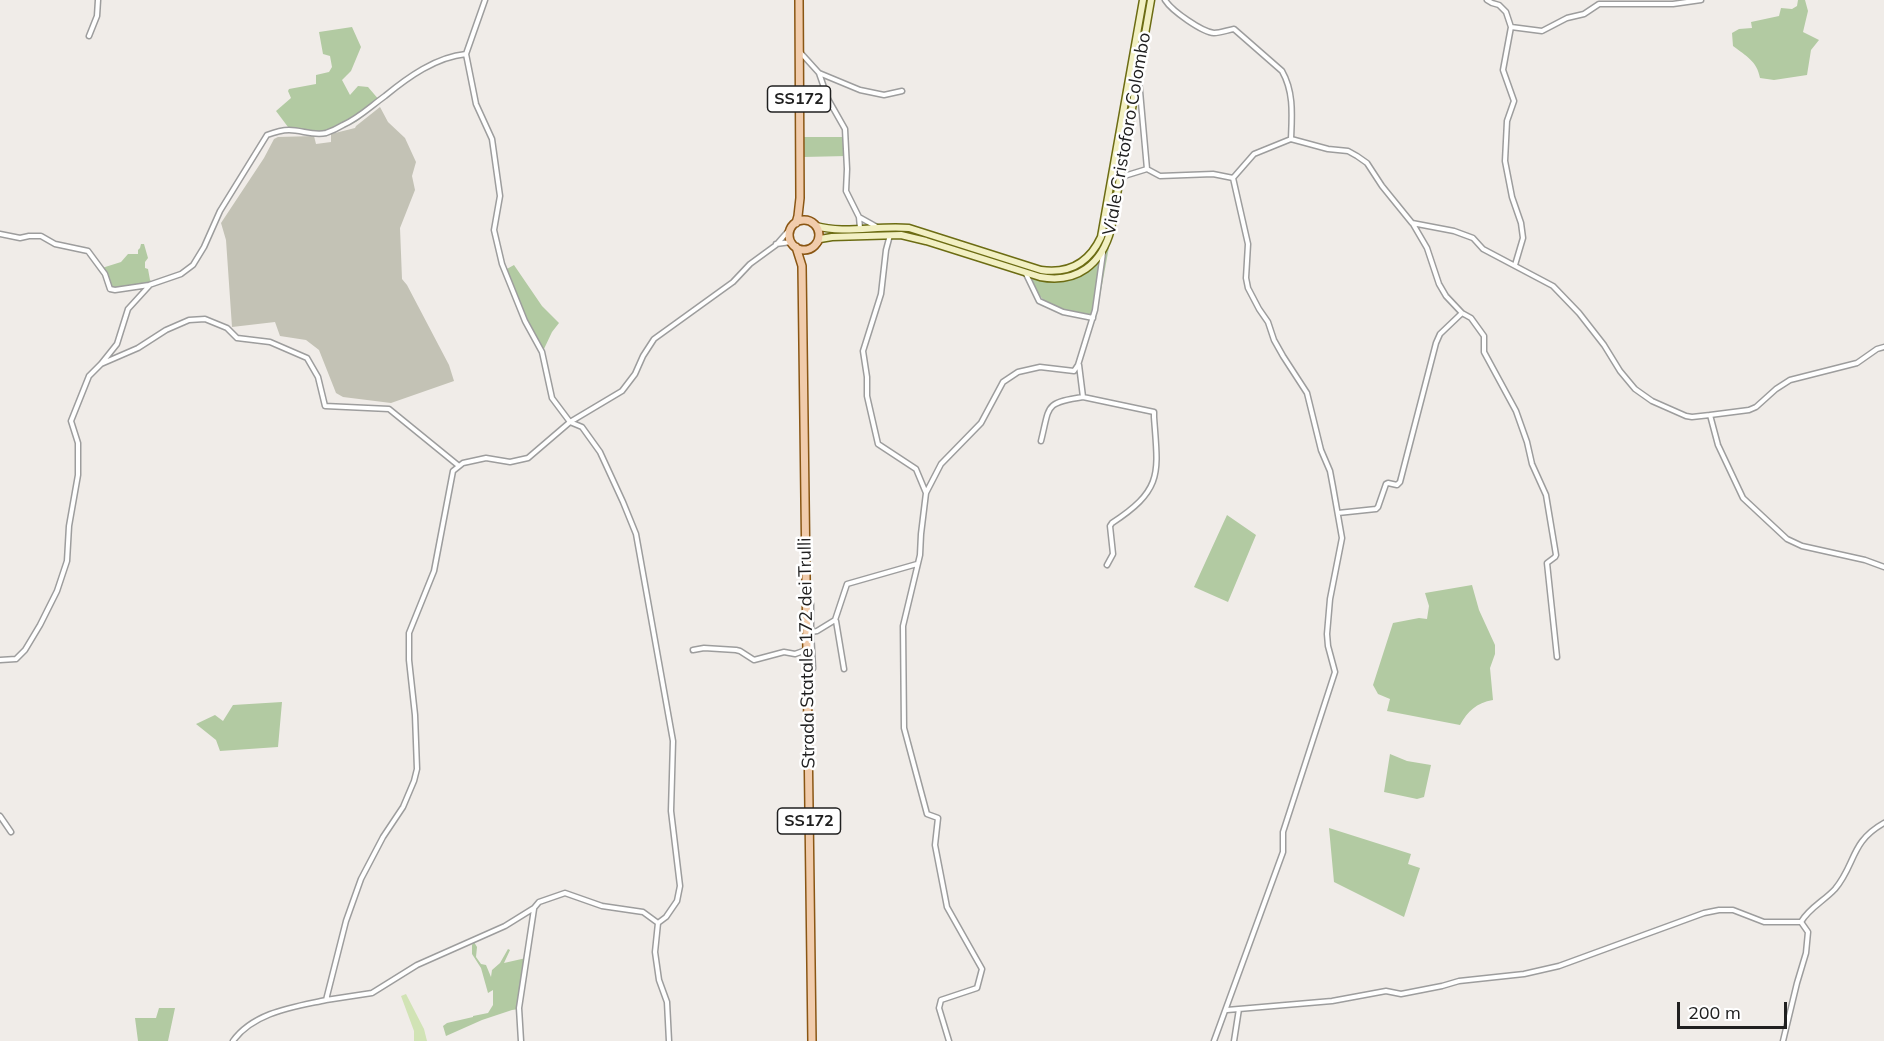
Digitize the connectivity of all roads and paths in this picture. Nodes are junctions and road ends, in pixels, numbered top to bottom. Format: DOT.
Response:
graph roads {
  1 [pos="98,0"];
  2 [pos="485,0"];
  3 [pos="799,0"];
  4 [pos="1143,0"];
  5 [pos="1151,0"];
  6 [pos="1165,0"];
  7 [pos="1487,0"];
  8 [pos="1701,0"];
  9 [pos="1511,27"];
  10 [pos="89,36"];
  11 [pos="799,51"];
  12 [pos="466,54"];
  13 [pos="819,73"];
  14 [pos="1138,76"];
  15 [pos="902,91"];
  16 [pos="1291,139"];
  17 [pos="1147,169"];
  18 [pos="1121,177"];
  19 [pos="1233,178"];
  20 [pos="800,198"];
  21 [pos="859,217"];
  22 [pos="795,222"];
  23 [pos="1412,223"];
  24 [pos="814,224"];
  25 [pos="878,227"];
  26 [pos="860,228"];
  27 [pos="790,230"];
  28 [pos="0,234"];
  29 [pos="890,234"];
  30 [pos="776,245"];
  31 [pos="794,245"];
  32 [pos="814,245"];
  33 [pos="1103,252"];
  34 [pos="1515,265"];
  35 [pos="802,266"];
  36 [pos="1026,273"];
  37 [pos="149,285"];
  38 [pos="1462,312"];
  39 [pos="1093,318"];
  40 [pos="1884,347"];
  41 [pos="101,364"];
  42 [pos="1078,365"];
  43 [pos="1083,397"];
  44 [pos="1710,415"];
  45 [pos="570,422"];
  46 [pos="1041,441"];
  47 [pos="459,466"];
  48 [pos="926,493"];
  49 [pos="1338,513"];
  50 [pos="917,564"];
  51 [pos="1107,565"];
  52 [pos="1884,567"];
  53 [pos="807,602"];
  54 [pos="835,620"];
  55 [pos="812,632"];
  56 [pos="693,650"];
  57 [pos="807,650"];
  58 [pos="1557,657"];
  59 [pos="0,660"];
  60 [pos="813,668"];
  61 [pos="843,669"];
  62 [pos="0,816"];
  63 [pos="1884,823"];
  64 [pos="11,832"];
  65 [pos="534,908"];
  66 [pos="1801,922"];
  67 [pos="658,923"];
  68 [pos="326,1000"];
  69 [pos="1239,1009"];
  70 [pos="1226,1010"];
  71 [pos="233,1041"];
  72 [pos="521,1041"];
  73 [pos="669,1041"];
  74 [pos="812,1041"];
  75 [pos="949,1041"];
  76 [pos="1214,1041"];
  77 [pos="1234,1041"];
  78 [pos="1783,1041"];
  1 -- 10 [label="street"];
  2 -- 12 [label="street"];
  3 -- 11 [label="main road, SS172"];
  4 -- 25 [label="main road, Viale Cristoforo Colombo"];
  5 -- 14 [label="main road, Viale Cristoforo Colombo"];
  6 -- 16 [label="street"];
  7 -- 9 [label="street"];
  8 -- 9 [label="street"];
  9 -- 34 [label="street"];
  11 -- 13 [label="street"];
  11 -- 20 [label="main road, SS172"];
  12 -- 37 [label="street"];
  12 -- 45 [label="street"];
  13 -- 15 [label="street"];
  13 -- 21 [label="street"];
  14 -- 17 [label="street"];
  14 -- 18 [label="main road, Viale Cristoforo Colombo"];
  16 -- 19 [label="street"];
  16 -- 23 [label="street"];
  17 -- 18 [label="street"];
  17 -- 19 [label="street"];
  18 -- 33 [label="main road, Viale Cristoforo Colombo"];
  19 -- 49 [label="street"];
  20 -- 22 [label="main road, SS172"];
  20 -- 24 [label="main road, SS172"];
  21 -- 25 [label="street"];
  21 -- 26 [label="street"];
  22 -- 24 [label="main road"];
  22 -- 27 [label="main road"];
  23 -- 34 [label="street"];
  23 -- 38 [label="street"];
  24 -- 26 [label="main road, Viale Cristoforo Colombo"];
  24 -- 32 [label="main road"];
  25 -- 26 [label="main road, Viale Cristoforo Colombo"];
  27 -- 30 [label="street"];
  27 -- 31 [label="main road"];
  28 -- 37 [label="street"];
  29 -- 32 [label="main road, Viale Cristoforo Colombo"];
  29 -- 36 [label="main road, Viale Cristoforo Colombo"];
  29 -- 48 [label="street"];
  30 -- 31 [label="street"];
  30 -- 45 [label="street"];
  31 -- 32 [label="main road"];
  31 -- 35 [label="main road, Strada Statale 172 dei Trulli / SS172"];
  32 -- 35 [label="main road, Strada Statale 172 dei Trulli / SS172"];
  33 -- 36 [label="main road, Viale Cristoforo Colombo"];
  33 -- 39 [label="street"];
  34 -- 44 [label="street"];
  35 -- 53 [label="main road, Strada Statale 172 dei Trulli / SS172"];
  36 -- 39 [label="street"];
  37 -- 41 [label="street"];
  38 -- 49 [label="street"];
  38 -- 58 [label="street"];
  39 -- 42 [label="street"];
  40 -- 44 [label="street"];
  41 -- 47 [label="street"];
  41 -- 59 [label="street"];
  42 -- 43 [label="street"];
  42 -- 48 [label="street"];
  43 -- 46 [label="street"];
  43 -- 51 [label="street"];
  44 -- 52 [label="street"];
  45 -- 47 [label="street"];
  45 -- 67 [label="street"];
  47 -- 68 [label="street"];
  48 -- 50 [label="street"];
  49 -- 70 [label="street"];
  50 -- 54 [label="street"];
  50 -- 75 [label="street"];
  53 -- 55 [label="street"];
  53 -- 57 [label="main road, Strada Statale 172 dei Trulli / SS172"];
  54 -- 55 [label="street"];
  54 -- 61 [label="street"];
  55 -- 60 [label="street"];
  56 -- 57 [label="street"];
  57 -- 74 [label="main road, Strada Statale 172 dei Trulli / SS172"];
  62 -- 64 [label="street"];
  63 -- 66 [label="street"];
  65 -- 67 [label="street"];
  65 -- 68 [label="street"];
  65 -- 72 [label="street"];
  66 -- 69 [label="street"];
  66 -- 78 [label="street"];
  67 -- 73 [label="street"];
  68 -- 71 [label="street"];
  69 -- 70 [label="street"];
  69 -- 77 [label="street"];
  70 -- 76 [label="street"];
}
